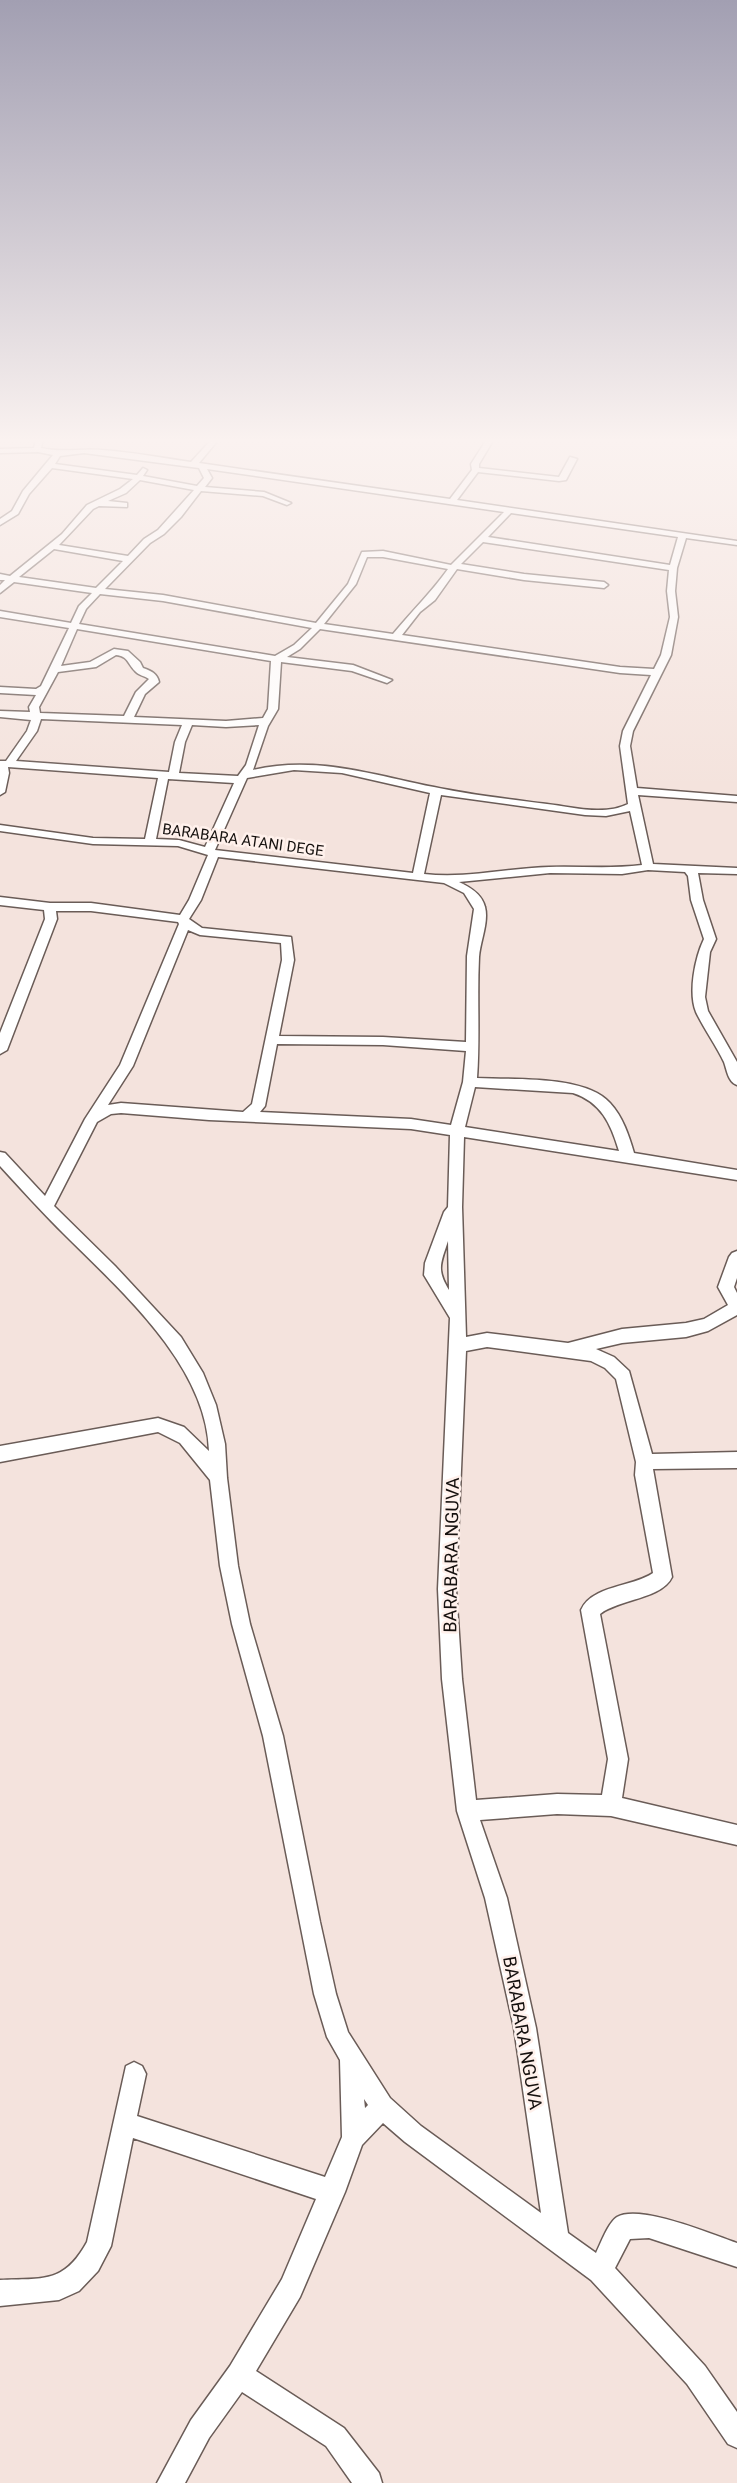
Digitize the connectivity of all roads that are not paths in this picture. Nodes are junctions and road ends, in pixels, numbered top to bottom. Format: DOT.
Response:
graph roads {
  1 [pos="41,555"];
  2 [pos="105,555"];
  3 [pos="133,555"];
  4 [pos="365,555"];
  5 [pos="388,555"];
  6 [pos="464,555"];
  7 [pos="587,555"];
  8 [pos="677,555"];
  9 [pos="129,559"];
  10 [pos="454,567"];
  11 [pos="673,568"];
  12 [pos="0,577"];
  13 [pos="11,578"];
  14 [pos="604,585"];
  15 [pos="0,590"];
  16 [pos="97,591"];
  17 [pos="0,614"];
  18 [pos="74,625"];
  19 [pos="318,626"];
  20 [pos="396,637"];
  21 [pos="276,659"];
  22 [pos="55,670"];
  23 [pos="653,673"];
  24 [pos="387,680"];
  25 [pos="46,687"];
  26 [pos="0,690"];
  27 [pos="0,714"];
  28 [pos="36,714"];
  29 [pos="128,718"];
  30 [pos="266,721"];
  31 [pos="188,722"];
  32 [pos="4,764"];
  33 [pos="169,774"];
  34 [pos="243,777"];
  35 [pos="633,790"];
  36 [pos="436,791"];
  37 [pos="0,792"];
  38 [pos="737,799"];
  39 [pos="634,805"];
  40 [pos="0,828"];
  41 [pos="150,842"];
  42 [pos="212,852"];
  43 [pos="648,867"];
  44 [pos="689,870"];
  45 [pos="737,871"];
  46 [pos="418,877"];
  47 [pos="447,880"];
  48 [pos="0,900"];
  49 [pos="50,907"];
  50 [pos="184,921"];
  51 [pos="271,1040"];
  52 [pos="472,1047"];
  53 [pos="0,1050"];
  54 [pos="737,1080"];
  55 [pos="470,1083"];
  56 [pos="261,1112"];
  57 [pos="92,1119"];
  58 [pos="457,1129"];
  59 [pos="628,1156"];
  60 [pos="0,1157"];
  61 [pos="737,1175"];
  62 [pos="46,1207"];
  63 [pos="737,1257"];
  64 [pos="737,1307"];
  65 [pos="458,1347"];
  66 [pos="565,1350"];
  67 [pos="0,1454"];
  68 [pos="737,1460"];
  69 [pos="645,1462"];
  70 [pos="218,1478"];
  71 [pos="611,1806"];
  72 [pos="467,1811"];
  73 [pos="737,1834"];
  74 [pos="351,2058"];
  75 [pos="134,2074"];
  76 [pos="382,2106"];
  77 [pos="126,2124"];
  78 [pos="354,2137"];
  79 [pos="333,2192"];
  80 [pos="557,2239"];
  81 [pos="737,2255"];
  82 [pos="600,2271"];
  83 [pos="0,2293"];
  84 [pos="239,2376"];
  85 [pos="737,2435"];
  86 [pos="171,2483"];
  87 [pos="369,2483"];
  1 -- 13 [label="street"];
  2 -- 9 [label="street"];
  3 -- 9 [label="street"];
  4 -- 19 [label="street"];
  5 -- 10 [label="street"];
  6 -- 10 [label="street"];
  7 -- 11 [label="street"];
  8 -- 11 [label="street"];
  9 -- 16 [label="street"];
  10 -- 14 [label="street"];
  10 -- 20 [label="street"];
  11 -- 23 [label="street"];
  12 -- 13 [label="street"];
  13 -- 15 [label="street"];
  13 -- 16 [label="street"];
  16 -- 18 [label="street"];
  16 -- 19 [label="street"];
  17 -- 18 [label="street"];
  18 -- 21 [label="street"];
  18 -- 22 [label="street"];
  19 -- 20 [label="street"];
  19 -- 21 [label="street"];
  20 -- 23 [label="street"];
  21 -- 24 [label="street"];
  21 -- 30 [label="street"];
  22 -- 25 [label="street"];
  22 -- 29 [label="street"];
  23 -- 35 [label="street"];
  25 -- 26 [label="street"];
  25 -- 28 [label="street"];
  27 -- 28 [label="street"];
  28 -- 29 [label="street"];
  28 -- 32 [label="street"];
  29 -- 31 [label="street"];
  30 -- 31 [label="street"];
  30 -- 34 [label="street"];
  31 -- 33 [label="street"];
  32 -- 33 [label="street"];
  32 -- 37 [label="street"];
  33 -- 34 [label="street"];
  33 -- 41 [label="street"];
  34 -- 36 [label="street"];
  34 -- 42 [label="street"];
  35 -- 38 [label="street"];
  35 -- 39 [label="street"];
  36 -- 39 [label="street"];
  36 -- 46 [label="street"];
  39 -- 43 [label="street"];
  40 -- 41 [label="street, BARABARA ATANI DEGE"];
  41 -- 42 [label="street, BARABARA ATANI DEGE"];
  42 -- 46 [label="street, BARABARA ATANI DEGE"];
  42 -- 50 [label="street"];
  43 -- 44 [label="street"];
  43 -- 47 [label="street"];
  44 -- 45 [label="street"];
  44 -- 54 [label="street"];
  46 -- 47 [label="street, BARABARA ATANI DEGE"];
  47 -- 52 [label="street, BARABARA NGUVA"];
  48 -- 49 [label="street"];
  49 -- 50 [label="street"];
  49 -- 53 [label="street"];
  50 -- 51 [label="street"];
  50 -- 57 [label="street"];
  51 -- 52 [label="street"];
  51 -- 56 [label="street"];
  52 -- 55 [label="street, BARABARA NGUVA"];
  55 -- 58 [label="street, BARABARA NGUVA"];
  55 -- 59 [label="street"];
  56 -- 57 [label="street"];
  56 -- 58 [label="street"];
  57 -- 62 [label="street"];
  58 -- 59 [label="street"];
  58 -- 65 [label="street, BARABARA NGUVA"];
  59 -- 61 [label="street"];
  60 -- 62 [label="street"];
  62 -- 70 [label="street"];
  63 -- 64 [label="street"];
  64 -- 66 [label="street"];
  65 -- 66 [label="street"];
  65 -- 72 [label="street, BARABARA NGUVA"];
  66 -- 69 [label="street"];
  67 -- 70 [label="street"];
  68 -- 69 [label="street"];
  69 -- 71 [label="street"];
  70 -- 74 [label="street"];
  71 -- 72 [label="street"];
  71 -- 73 [label="street"];
  72 -- 80 [label="street, BARABARA NGUVA"];
  74 -- 76 [label="street"];
  74 -- 78 [label="street"];
  75 -- 77 [label="street"];
  76 -- 78 [label="street"];
  76 -- 80 [label="street"];
  77 -- 79 [label="street"];
  77 -- 83 [label="street"];
  78 -- 79 [label="street"];
  79 -- 84 [label="street"];
  80 -- 82 [label="street"];
  81 -- 82 [label="street"];
  82 -- 85 [label="street"];
  84 -- 86 [label="street"];
  84 -- 87 [label="street"];
}
